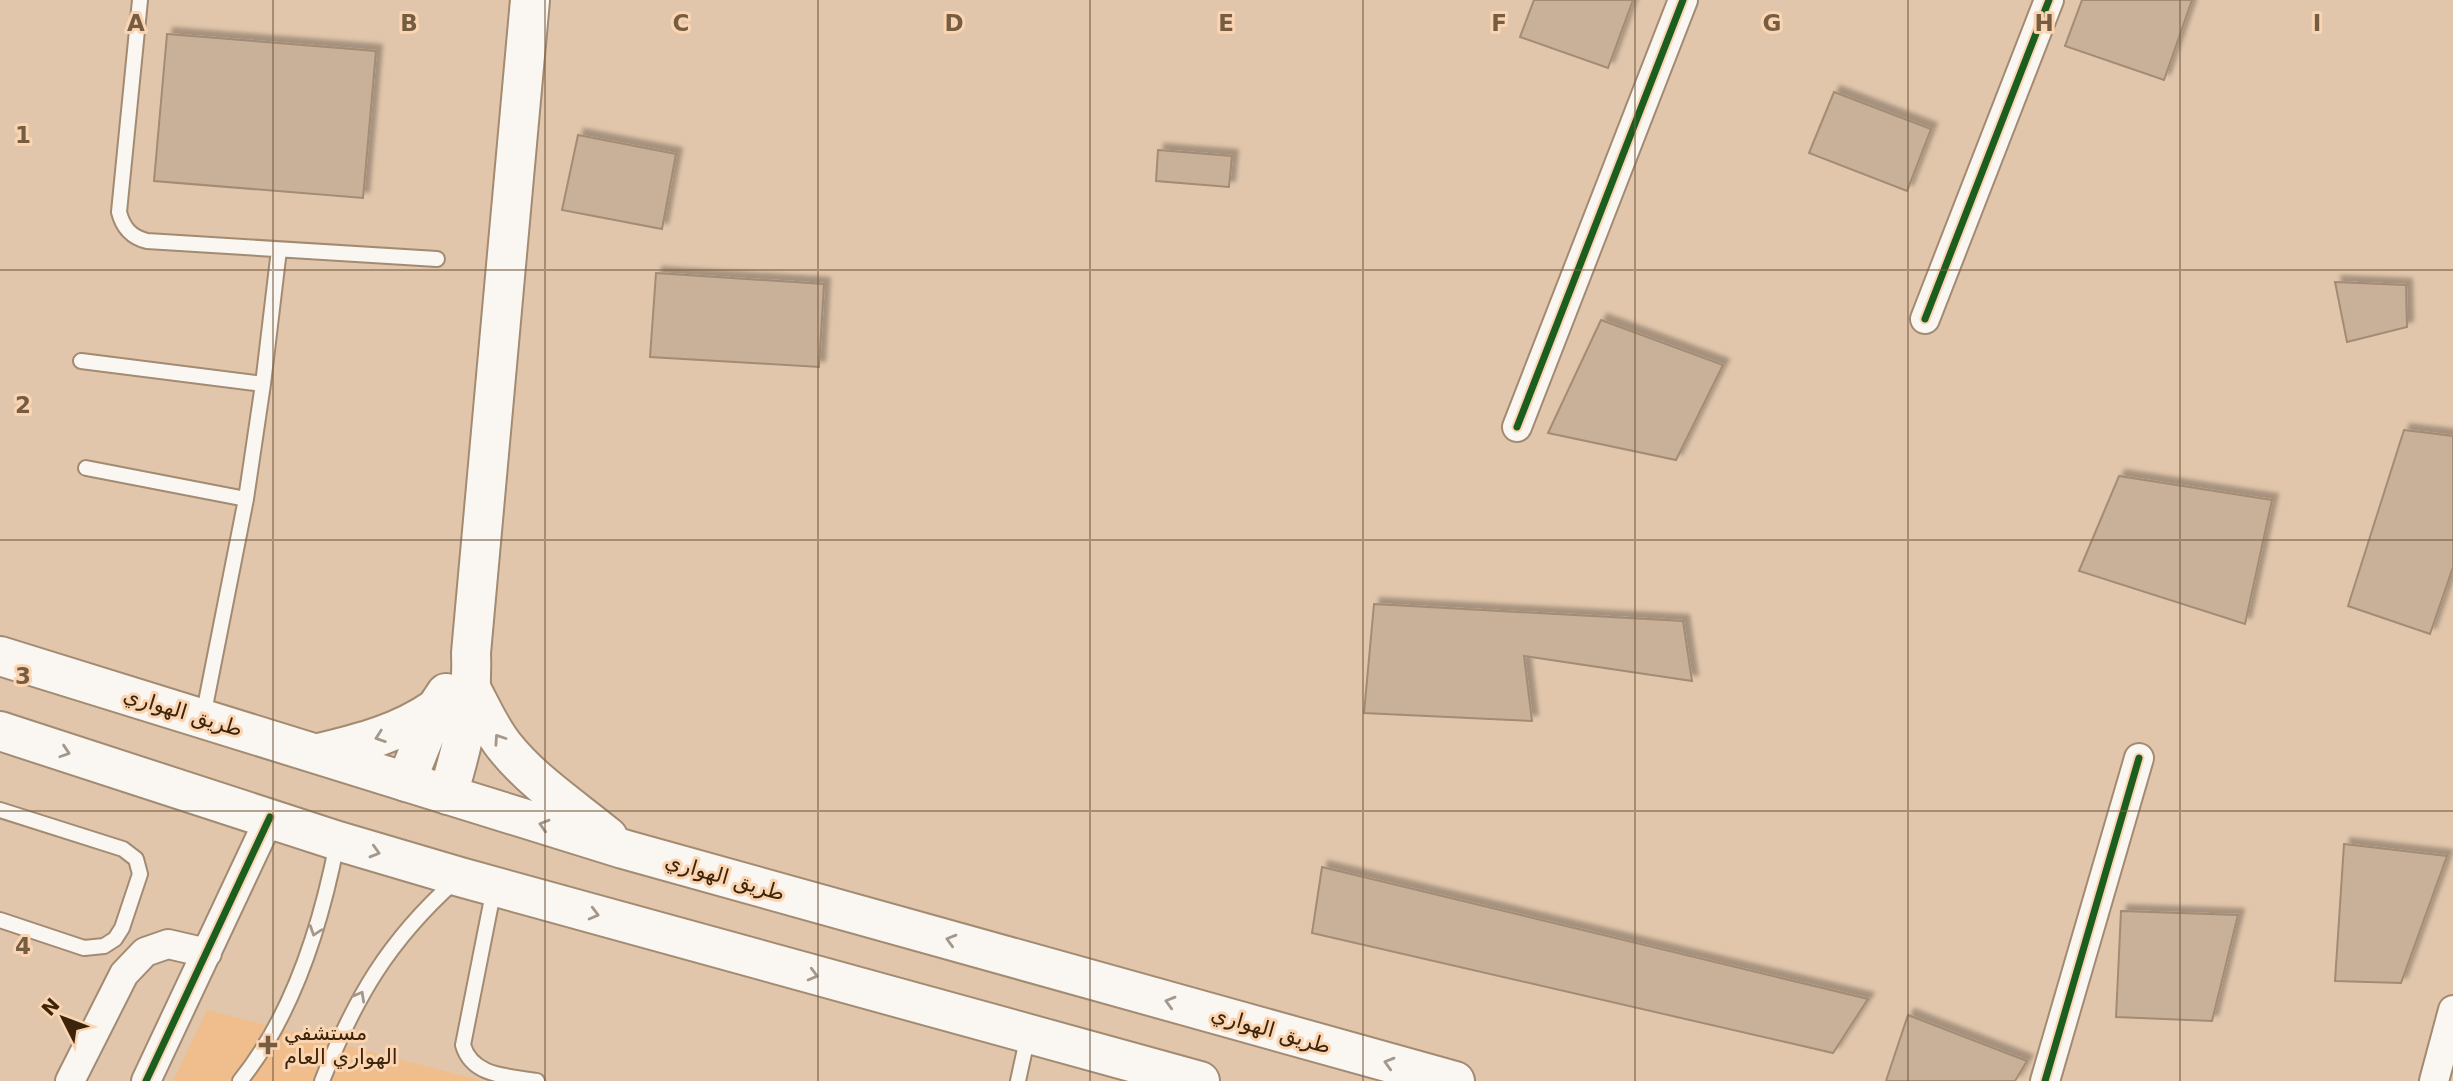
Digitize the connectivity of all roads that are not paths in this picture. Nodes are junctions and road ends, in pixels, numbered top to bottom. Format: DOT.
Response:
graph roads {
  1 [pos="140,0"];
  2 [pos="530,0"];
  3 [pos="1682,0"];
  4 [pos="2049,0"];
  5 [pos="279,250"];
  6 [pos="437,260"];
  7 [pos="1925,319"];
  8 [pos="81,361"];
  9 [pos="263,384"];
  10 [pos="1517,427"];
  11 [pos="86,468"];
  12 [pos="246,499"];
  13 [pos="471,653"];
  14 [pos="0,656"];
  15 [pos="472,690"];
  16 [pos="436,708"];
  17 [pos="203,718"];
  18 [pos="0,731"];
  19 [pos="319,753"];
  20 [pos="2139,758"];
  21 [pos="405,782"];
  22 [pos="448,795"];
  23 [pos="0,810"];
  24 [pos="270,817"];
  25 [pos="338,841"];
  26 [pos="623,849"];
  27 [pos="477,882"];
  28 [pos="0,920"];
  29 [pos="207,953"];
  30 [pos="2453,1010"];
  31 [pos="1028,1034"];
  32 [pos="70,1081"];
  33 [pos="146,1081"];
  34 [pos="240,1081"];
  35 [pos="322,1081"];
  36 [pos="537,1081"];
  37 [pos="1018,1081"];
  38 [pos="1200,1081"];
  39 [pos="1455,1081"];
  40 [pos="2045,1081"];
  41 [pos="2434,1081"];
  1 -- 5 [label="lane"];
  2 -- 13 [label="main road"];
  3 -- 10 [label="street"];
  4 -- 7 [label="street"];
  5 -- 6 [label="lane"];
  5 -- 9 [label="lane"];
  8 -- 9 [label="lane"];
  9 -- 12 [label="lane"];
  11 -- 12 [label="lane"];
  12 -- 17 [label="lane"];
  13 -- 15 [label="main road"];
  13 -- 16 [label="main road"];
  14 -- 17 [label="main road, طريق الهواري"];
  15 -- 22 [label="main road"];
  26 -- 15 [label="main road, one-way"];
  16 -- 19 [label="main road, one-way"];
  16 -- 21 [label="main road"];
  17 -- 19 [label="main road, طريق الهواري"];
  18 -- 24 [label="main road, one-way"];
  19 -- 21 [label="main road, طريق الهواري"];
  20 -- 40 [label="street"];
  21 -- 22 [label="main road, طريق الهواري"];
  26 -- 22 [label="main road, طريق الهواري, one-way"];
  23 -- 28 [label="lane"];
  24 -- 25 [label="main road"];
  24 -- 29 [label="street"];
  25 -- 27 [label="main road, one-way"];
  25 -- 34 [label="lane, one-way"];
  39 -- 26 [label="main road, طريق الهواري, one-way"];
  27 -- 31 [label="main road, one-way"];
  35 -- 27 [label="lane, one-way"];
  27 -- 36 [label="lane"];
  29 -- 32 [label="street"];
  29 -- 33 [label="street"];
  30 -- 41 [label="street"];
  31 -- 37 [label="lane"];
  31 -- 38 [label="main road"];
}
